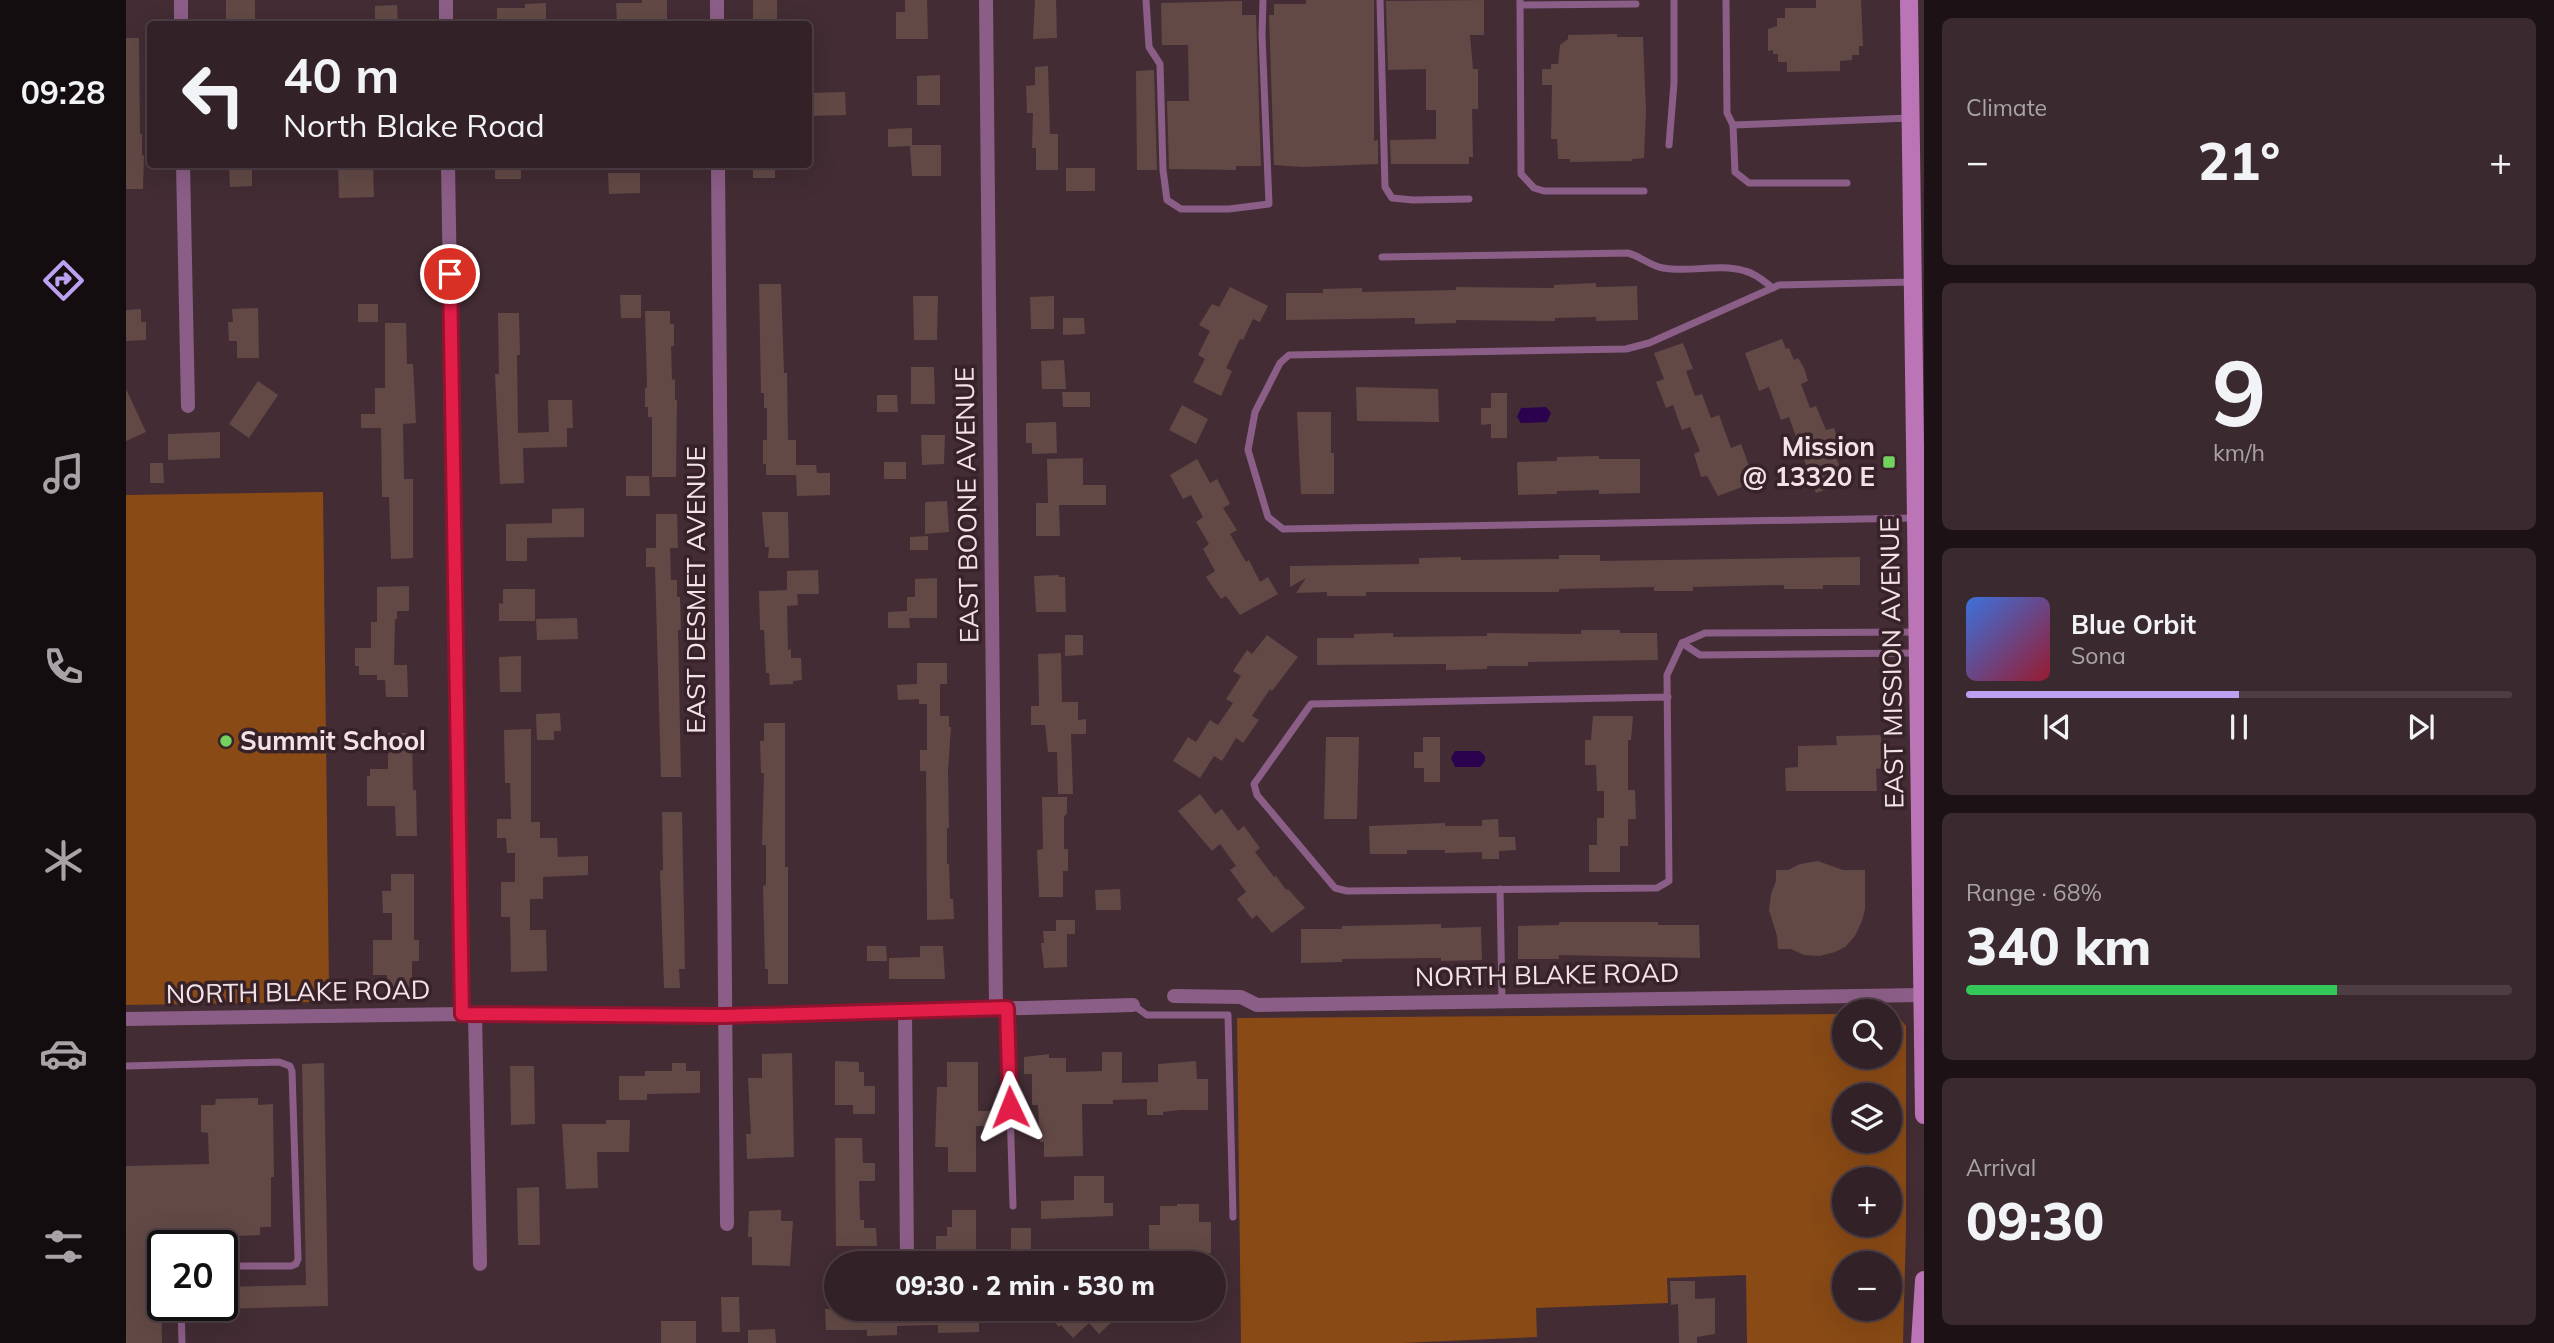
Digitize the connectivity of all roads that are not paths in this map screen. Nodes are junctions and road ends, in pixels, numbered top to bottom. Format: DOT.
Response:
graph roads {
  1 [pos="181,0"];
  2 [pos="446,0"];
  3 [pos="717,0"];
  4 [pos="986,0"];
  5 [pos="1146,0"];
  6 [pos="1263,0"];
  7 [pos="1380,0"];
  8 [pos="1674,0"];
  9 [pos="1726,0"];
  10 [pos="1909,0"];
  11 [pos="1520,2"];
  12 [pos="1636,4"];
  13 [pos="181,21"];
  14 [pos="446,21"];
  15 [pos="717,21"];
  16 [pos="1911,118"];
  17 [pos="1733,125"];
  18 [pos="1669,145"];
  19 [pos="183,168"];
  20 [pos="449,168"];
  21 [pos="718,168"];
  22 [pos="1847,183"];
  23 [pos="1644,191"];
  24 [pos="1469,200"];
  25 [pos="1382,257"];
  26 [pos="1913,282"];
  27 [pos="1773,288"];
  28 [pos="188,406"];
  29 [pos="1917,518"];
  30 [pos="1919,632"];
  31 [pos="1682,643"];
  32 [pos="1919,653"];
  33 [pos="1668,697"];
  34 [pos="1500,889"];
  35 [pos="1174,996"];
  36 [pos="1923,1000"];
  37 [pos="1503,1001"];
  38 [pos="1133,1005"];
  39 [pos="1002,1009"];
  40 [pos="905,1012"];
  41 [pos="469,1014"];
  42 [pos="723,1016"];
  43 [pos="126,1020"];
  44 [pos="1923,1041"];
  45 [pos="126,1066"];
  46 [pos="1924,1106"];
  47 [pos="1924,1115"];
  48 [pos="1013,1206"];
  49 [pos="1233,1217"];
  50 [pos="727,1224"];
  51 [pos="907,1251"];
  52 [pos="480,1264"];
  53 [pos="238,1266"];
  54 [pos="1924,1280"];
  55 [pos="181,1321"];
  56 [pos="182,1343"];
  57 [pos="1920,1343"];
  1 -- 13 [label="street"];
  2 -- 14 [label="street"];
  3 -- 15 [label="street"];
  4 -- 39 [label="street, EAST BOONE AVENUE"];
  5 -- 6 [label="lane"];
  7 -- 24 [label="lane"];
  8 -- 18 [label="lane"];
  9 -- 17 [label="lane"];
  10 -- 16 [label="street, EAST MISSION AVENUE"];
  11 -- 12 [label="lane"];
  11 -- 23 [label="lane"];
  16 -- 17 [label="lane"];
  16 -- 26 [label="street, EAST MISSION AVENUE"];
  17 -- 22 [label="lane"];
  19 -- 28 [label="street"];
  20 -- 41 [label="street"];
  21 -- 42 [label="street, EAST DESMET AVENUE"];
  25 -- 27 [label="lane"];
  26 -- 27 [label="lane"];
  26 -- 29 [label="street, EAST MISSION AVENUE"];
  27 -- 29 [label="lane"];
  29 -- 30 [label="street, EAST MISSION AVENUE"];
  30 -- 31 [label="lane"];
  30 -- 32 [label="street, EAST MISSION AVENUE"];
  31 -- 32 [label="lane"];
  31 -- 33 [label="lane"];
  32 -- 36 [label="street, EAST MISSION AVENUE"];
  33 -- 34 [label="lane"];
  33 -- 34 [label="lane"];
  34 -- 37 [label="lane"];
  35 -- 37 [label="street, NORTH BLAKE ROAD"];
  36 -- 37 [label="street, NORTH BLAKE ROAD"];
  36 -- 44 [label="street, EAST MISSION AVENUE"];
  38 -- 39 [label="street, NORTH BLAKE ROAD"];
  38 -- 49 [label="lane"];
  39 -- 40 [label="street, NORTH BLAKE ROAD"];
  39 -- 48 [label="lane"];
  40 -- 42 [label="street, NORTH BLAKE ROAD"];
  40 -- 51 [label="street"];
  41 -- 42 [label="street, NORTH BLAKE ROAD"];
  41 -- 43 [label="street, NORTH BLAKE ROAD"];
  41 -- 52 [label="street"];
  42 -- 50 [label="street"];
  44 -- 46 [label="street, EAST MISSION AVENUE"];
  45 -- 53 [label="lane"];
  46 -- 47 [label="street, EAST MISSION AVENUE"];
  54 -- 57 [label="street"];
  55 -- 56 [label="lane"];
}
